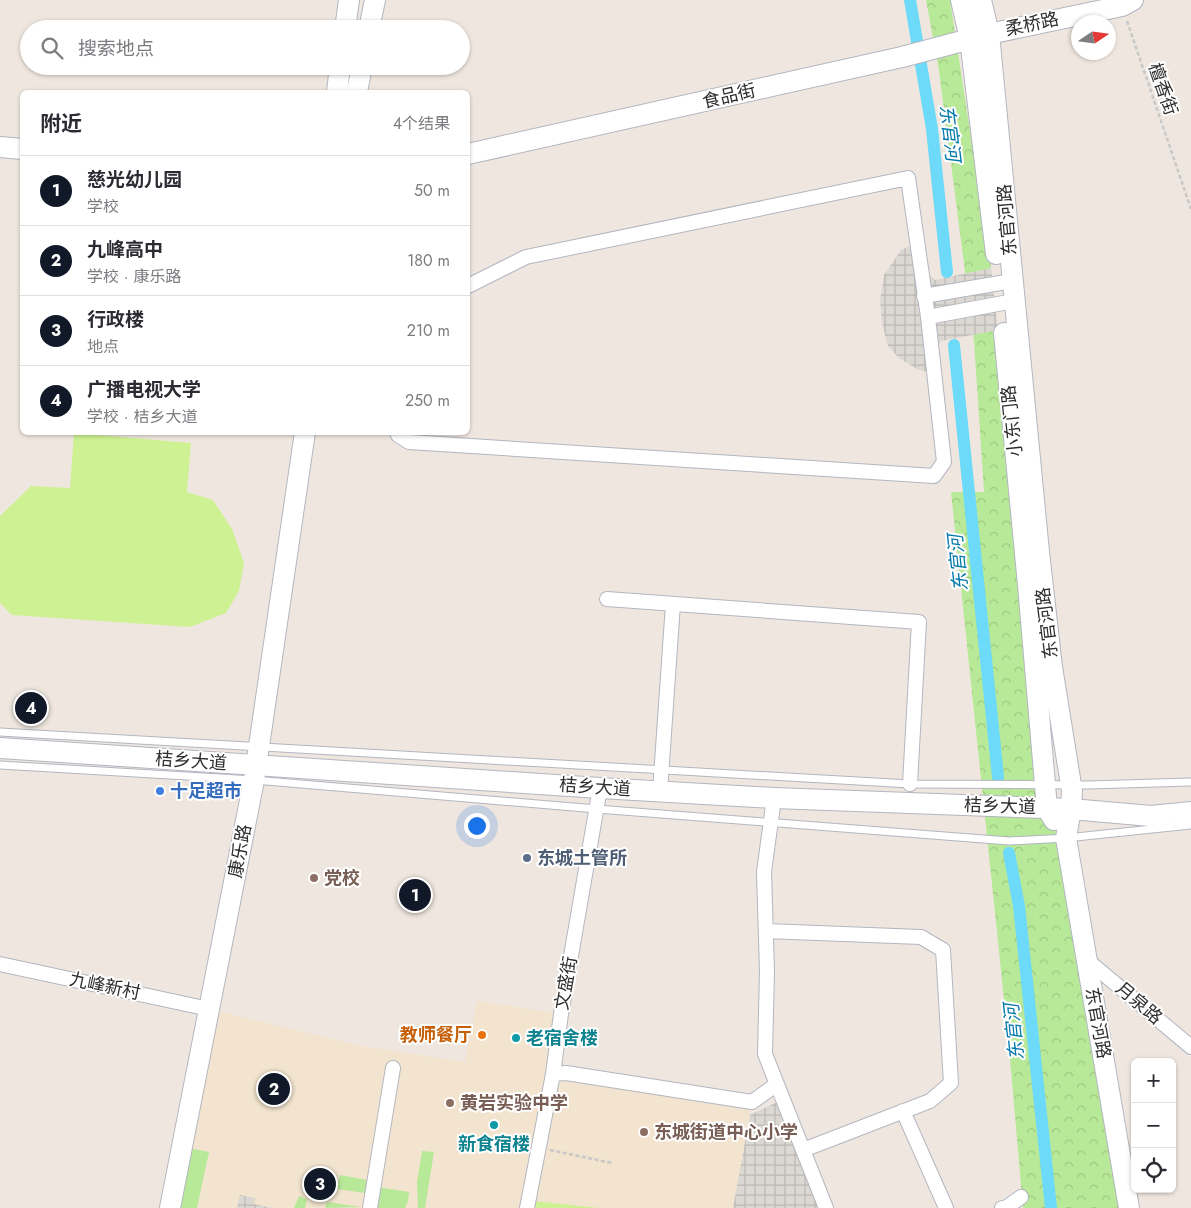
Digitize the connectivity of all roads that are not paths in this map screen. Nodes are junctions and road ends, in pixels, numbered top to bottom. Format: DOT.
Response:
graph roads {
  1 [pos="349,0"];
  2 [pos="375,0"];
  3 [pos="962,0"];
  4 [pos="980,0"];
  5 [pos="1127,3"];
  6 [pos="346,20"];
  7 [pos="371,20"];
  8 [pos="979,36"];
  9 [pos="339,75"];
  10 [pos="360,75"];
  11 [pos="337,90"];
  12 [pos="356,90"];
  13 [pos="0,147"];
  14 [pos="20,149"];
  15 [pos="470,154"];
  16 [pos="1006,283"];
  17 [pos="470,285"];
  18 [pos="924,296"];
  19 [pos="1008,303"];
  20 [pos="928,317"];
  21 [pos="305,435"];
  22 [pos="398,435"];
  23 [pos="607,599"];
  24 [pos="673,604"];
  25 [pos="0,732"];
  26 [pos="0,748"];
  27 [pos="0,764"];
  28 [pos="256,764"];
  29 [pos="661,770"];
  30 [pos="1191,782"];
  31 [pos="910,784"];
  32 [pos="1045,785"];
  33 [pos="1071,785"];
  34 [pos="600,788"];
  35 [pos="660,791"];
  36 [pos="774,798"];
  37 [pos="1047,808"];
  38 [pos="597,809"];
  39 [pos="1071,809"];
  40 [pos="1191,812"];
  41 [pos="771,823"];
  42 [pos="1191,825"];
  43 [pos="1066,838"];
  44 [pos="766,931"];
  45 [pos="1087,960"];
  46 [pos="0,964"];
  47 [pos="209,1009"];
  48 [pos="1191,1047"];
  49 [pos="392,1068"];
  50 [pos="553,1074"];
  51 [pos="778,1084"];
  52 [pos="903,1111"];
  53 [pos="804,1150"];
  54 [pos="1021,1197"];
  55 [pos="170,1208"];
  56 [pos="370,1208"];
  57 [pos="527,1208"];
  58 [pos="826,1208"];
  59 [pos="946,1208"];
  60 [pos="1002,1208"];
  61 [pos="1129,1208"];
  1 -- 6 [label="street"];
  2 -- 7 [label="street"];
  3 -- 8 [label="street"];
  4 -- 8 [label="street"];
  5 -- 8 [label="street, 柔桥路"];
  8 -- 15 [label="street, 食品街"];
  8 -- 16 [label="street, 东官河路"];
  9 -- 11 [label="street"];
  10 -- 12 [label="street"];
  13 -- 14 [label="street"];
  16 -- 18 [label="street"];
  16 -- 19 [label="street, 东官河路"];
  17 -- 18 [label="street"];
  18 -- 20 [label="street"];
  19 -- 20 [label="street"];
  19 -- 32 [label="street, 小东门路"];
  19 -- 33 [label="street, 东官河路"];
  20 -- 22 [label="street"];
  21 -- 28 [label="street, 康乐路"];
  23 -- 24 [label="street"];
  24 -- 29 [label="street"];
  24 -- 31 [label="street"];
  25 -- 28 [label="lane"];
  26 -- 28 [label="street, 桔乡大道"];
  27 -- 28 [label="lane"];
  28 -- 29 [label="lane"];
  28 -- 34 [label="street, 桔乡大道"];
  28 -- 38 [label="lane"];
  28 -- 47 [label="street, 康乐路"];
  29 -- 31 [label="lane"];
  29 -- 35 [label="street"];
  30 -- 33 [label="lane"];
  31 -- 32 [label="lane"];
  32 -- 33 [label="lane"];
  32 -- 37 [label="street, 小东门路"];
  33 -- 39 [label="street, 东官河路"];
  34 -- 35 [label="street, 桔乡大道"];
  34 -- 38 [label="street, 文盛街"];
  35 -- 36 [label="street, 桔乡大道"];
  36 -- 37 [label="street, 桔乡大道"];
  36 -- 41 [label="street"];
  37 -- 39 [label="street, 桔乡大道"];
  37 -- 43 [label="street, 小东门路"];
  38 -- 41 [label="lane"];
  38 -- 50 [label="street, 文盛街"];
  39 -- 40 [label="street, 桔乡大道"];
  39 -- 43 [label="street, 东官河路"];
  41 -- 43 [label="lane"];
  41 -- 44 [label="street"];
  42 -- 43 [label="lane"];
  43 -- 45 [label="street, 东官河路"];
  44 -- 51 [label="street"];
  44 -- 52 [label="street"];
  45 -- 48 [label="street, 月泉路"];
  45 -- 61 [label="street, 东官河路"];
  46 -- 47 [label="street, 九峰新村"];
  47 -- 55 [label="street, 康乐路"];
  49 -- 56 [label="street"];
  50 -- 51 [label="street"];
  50 -- 57 [label="street, 文盛街"];
  51 -- 53 [label="street"];
  52 -- 53 [label="street"];
  52 -- 59 [label="street"];
  53 -- 58 [label="street"];
  54 -- 60 [label="street"];
}
